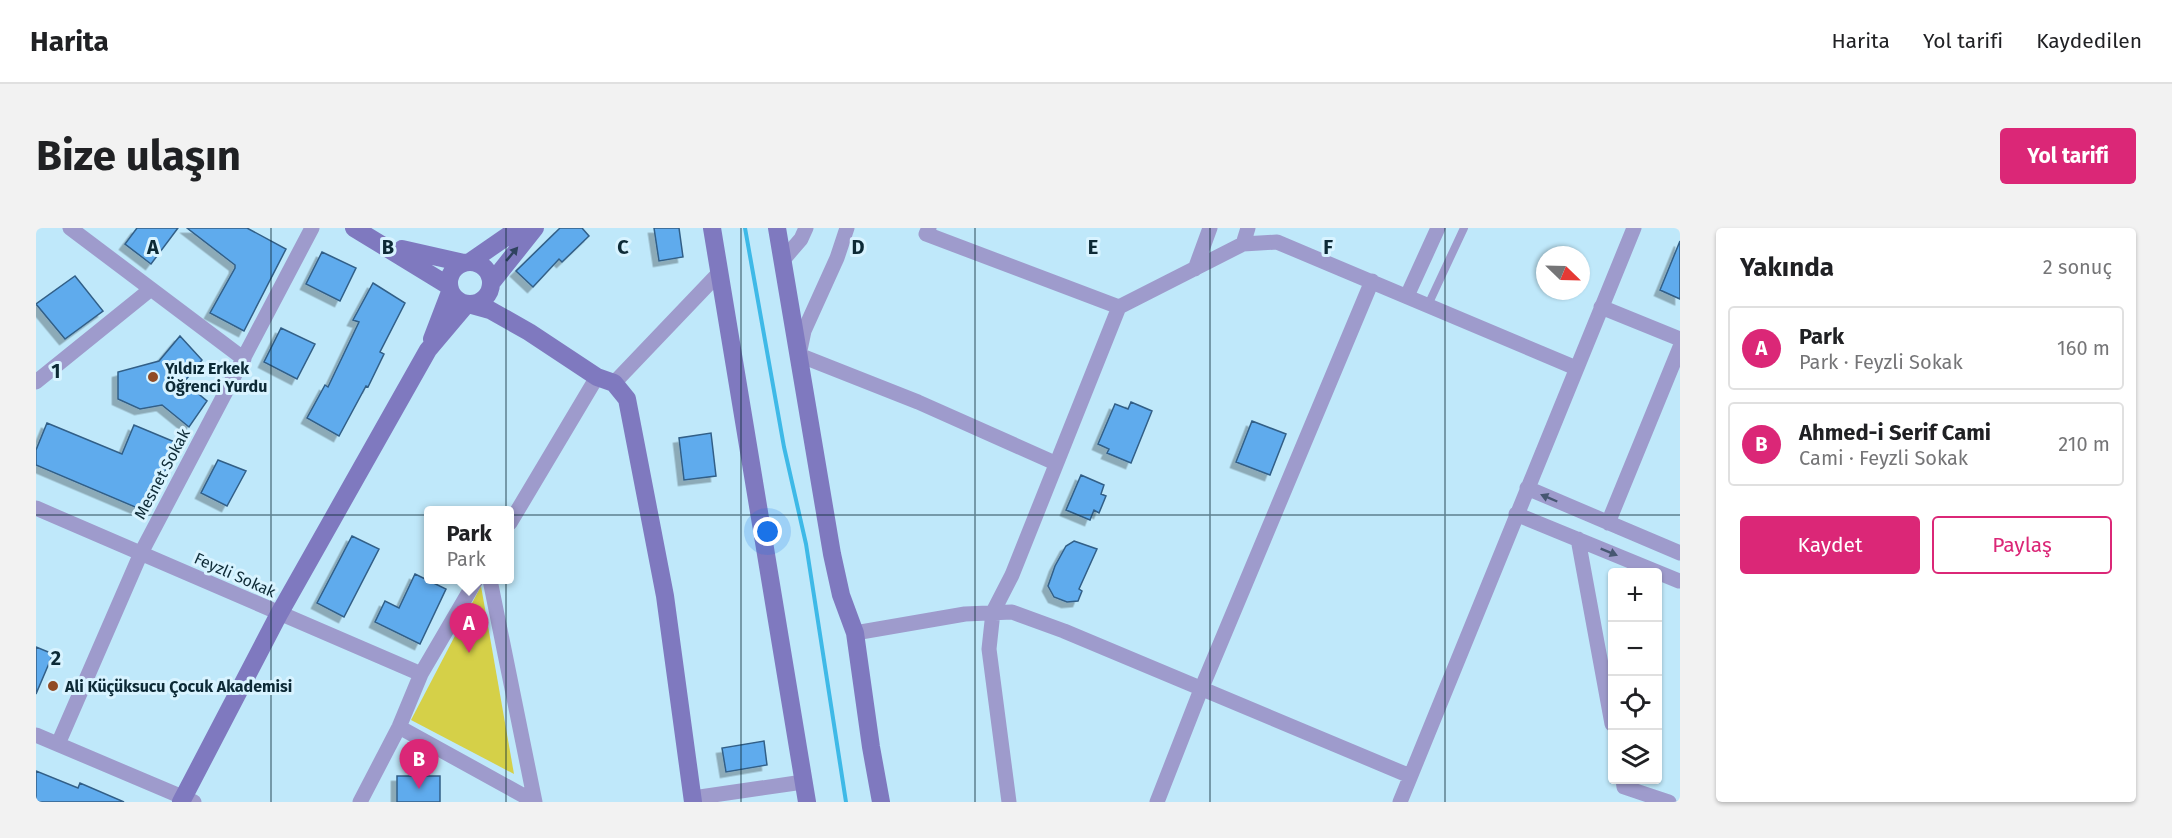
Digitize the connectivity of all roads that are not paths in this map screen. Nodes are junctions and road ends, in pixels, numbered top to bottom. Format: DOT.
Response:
graph roads {
  1 [pos="70,228"];
  2 [pos="312,228"];
  3 [pos="354,228"];
  4 [pos="519,228"];
  5 [pos="535,228"];
  6 [pos="712,228"];
  7 [pos="777,228"];
  8 [pos="806,228"];
  9 [pos="847,228"];
  10 [pos="929,228"];
  11 [pos="1210,228"];
  12 [pos="1248,228"];
  13 [pos="1438,228"];
  14 [pos="1464,228"];
  15 [pos="1634,228"];
  16 [pos="383,244"];
  17 [pos="1243,244"];
  18 [pos="783,260"];
  19 [pos="467,262"];
  20 [pos="1195,269"];
  21 [pos="719,273"];
  22 [pos="1372,281"];
  23 [pos="491,285"];
  24 [pos="151,289"];
  25 [pos="450,289"];
  26 [pos="1407,296"];
  27 [pos="469,305"];
  28 [pos="1428,305"];
  29 [pos="1119,307"];
  30 [pos="1601,307"];
  31 [pos="529,332"];
  32 [pos="1680,339"];
  33 [pos="1680,347"];
  34 [pos="428,350"];
  35 [pos="799,355"];
  36 [pos="244,359"];
  37 [pos="1576,368"];
  38 [pos="606,380"];
  39 [pos="36,382"];
  40 [pos="1055,463"];
  41 [pos="1527,488"];
  42 [pos="36,508"];
  43 [pos="1516,514"];
  44 [pos="514,517"];
  45 [pos="1608,523"];
  46 [pos="1578,539"];
  47 [pos="141,553"];
  48 [pos="1680,553"];
  49 [pos="1680,581"];
  50 [pos="473,584"];
  51 [pos="491,584"];
  52 [pos="993,612"];
  53 [pos="279,614"];
  54 [pos="855,633"];
  55 [pos="421,674"];
  56 [pos="1202,688"];
  57 [pos="1608,702"];
  58 [pos="399,728"];
  59 [pos="36,735"];
  60 [pos="58,744"];
  61 [pos="1410,776"];
  62 [pos="803,782"];
  63 [pos="1624,784"];
  64 [pos="186,800"];
  65 [pos="693,800"];
  66 [pos="360,802"];
  67 [pos="535,802"];
  68 [pos="806,802"];
  69 [pos="881,802"];
  70 [pos="1008,802"];
  71 [pos="1157,802"];
  72 [pos="1400,802"];
  73 [pos="1669,802"];
  1 -- 24 [label="street"];
  2 -- 36 [label="street, Mesnet Sokak"];
  3 -- 16 [label="street"];
  4 -- 19 [label="street"];
  23 -- 5 [label="street, one-way"];
  6 -- 21 [label="street"];
  7 -- 18 [label="street"];
  8 -- 18 [label="street"];
  9 -- 35 [label="street"];
  10 -- 29 [label="street"];
  11 -- 20 [label="street"];
  12 -- 17 [label="street"];
  13 -- 26 [label="street"];
  14 -- 28 [label="lane"];
  15 -- 30 [label="street"];
  16 -- 19 [label="street"];
  16 -- 25 [label="street"];
  17 -- 20 [label="street"];
  17 -- 22 [label="street"];
  18 -- 35 [label="street"];
  19 -- 23 [label="street"];
  19 -- 25 [label="street"];
  20 -- 29 [label="street"];
  21 -- 38 [label="street"];
  21 -- 62 [label="street"];
  22 -- 26 [label="street"];
  22 -- 56 [label="street"];
  23 -- 27 [label="street"];
  23 -- 31 [label="street"];
  24 -- 36 [label="street"];
  24 -- 39 [label="street"];
  25 -- 27 [label="street"];
  25 -- 34 [label="street"];
  26 -- 28 [label="street"];
  27 -- 31 [label="street"];
  27 -- 34 [label="street"];
  28 -- 37 [label="street"];
  29 -- 40 [label="street"];
  30 -- 32 [label="street"];
  30 -- 37 [label="street"];
  31 -- 38 [label="street"];
  33 -- 45 [label="street"];
  34 -- 53 [label="street"];
  35 -- 40 [label="street"];
  35 -- 54 [label="street"];
  36 -- 47 [label="street, Mesnet Sokak"];
  37 -- 41 [label="street"];
  38 -- 44 [label="street"];
  38 -- 65 [label="street"];
  40 -- 52 [label="street"];
  41 -- 43 [label="street"];
  45 -- 41 [label="street, one-way"];
  42 -- 47 [label="street, Feyzli Sokak"];
  43 -- 46 [label="street"];
  43 -- 61 [label="street"];
  45 -- 48 [label="street"];
  46 -- 49 [label="street, one-way"];
  46 -- 57 [label="street"];
  47 -- 53 [label="street, Feyzli Sokak"];
  47 -- 60 [label="street, Mesnet Sokak"];
  50 -- 55 [label="street"];
  51 -- 67 [label="street"];
  52 -- 54 [label="street"];
  52 -- 56 [label="street"];
  52 -- 70 [label="street"];
  53 -- 55 [label="street, Feyzli Sokak"];
  53 -- 64 [label="street"];
  54 -- 69 [label="street"];
  55 -- 58 [label="street"];
  56 -- 61 [label="street"];
  56 -- 71 [label="street"];
  58 -- 66 [label="street"];
  58 -- 67 [label="street"];
  59 -- 60 [label="street"];
  60 -- 64 [label="street"];
  61 -- 72 [label="street"];
  62 -- 65 [label="street"];
  62 -- 68 [label="street"];
  63 -- 73 [label="street"];
}
